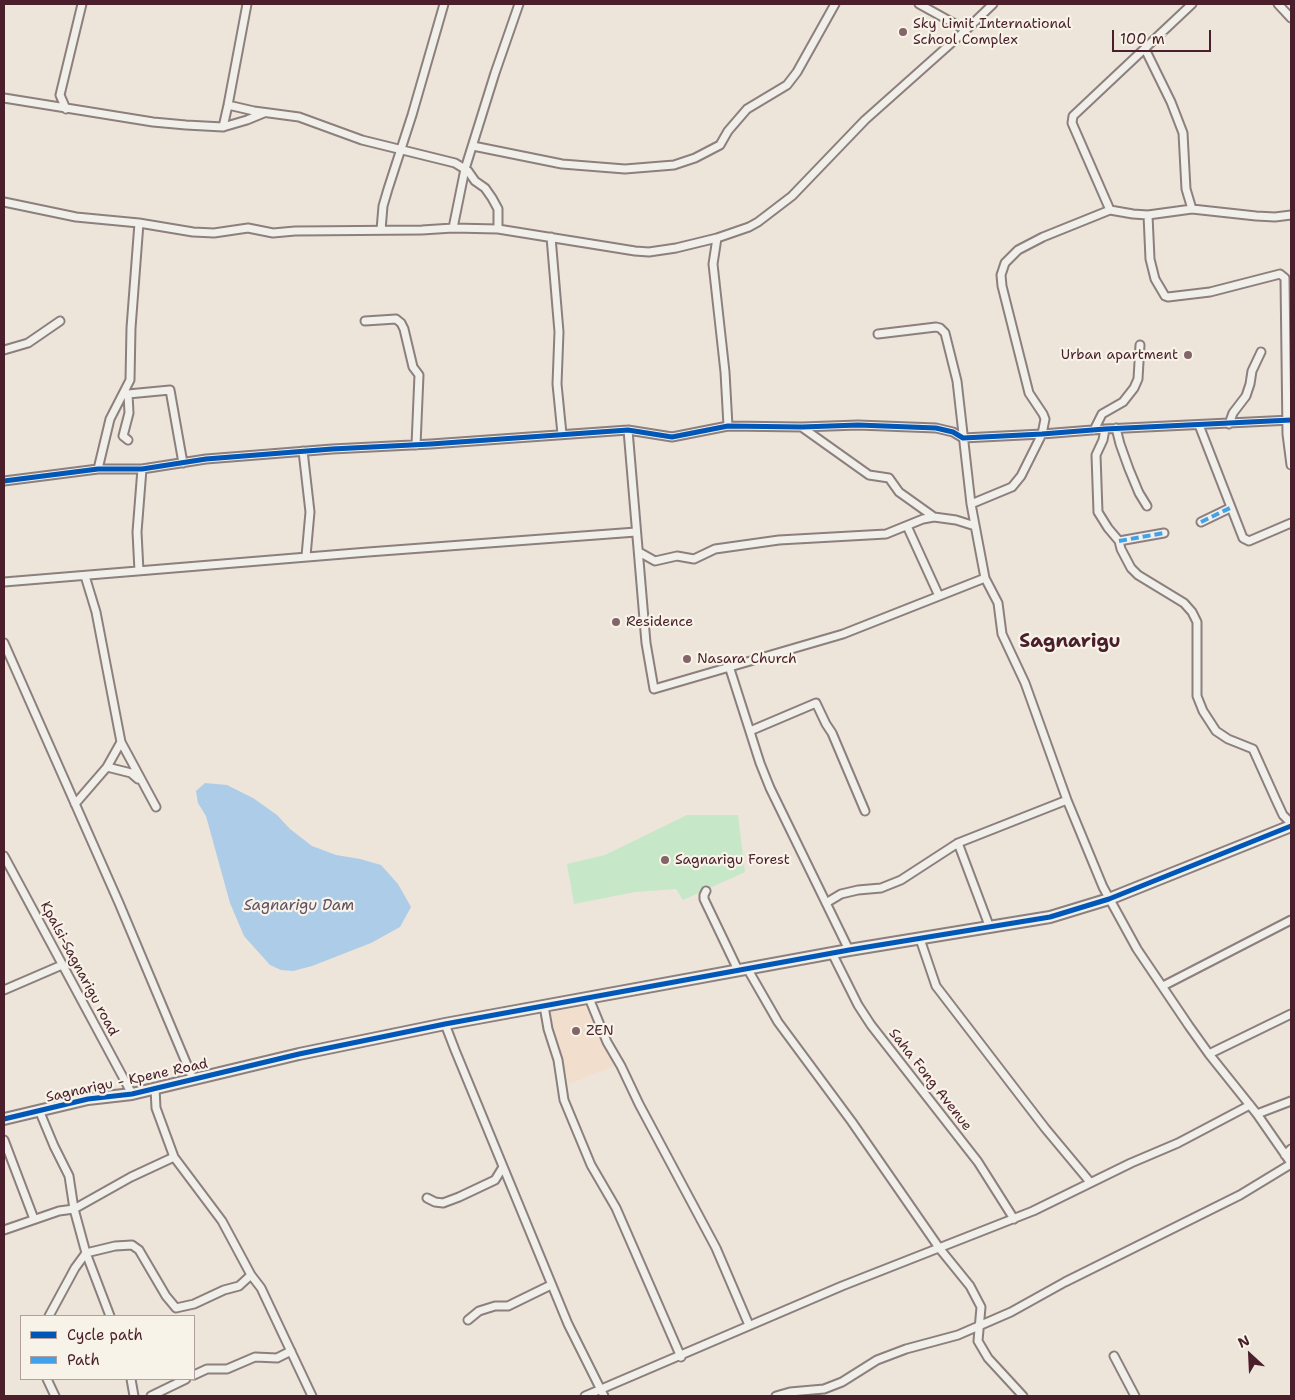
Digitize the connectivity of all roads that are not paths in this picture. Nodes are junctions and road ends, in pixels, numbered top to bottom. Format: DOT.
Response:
graph roads {
  1 [pos="82,4"];
  2 [pos="247,4"];
  3 [pos="444,4"];
  4 [pos="520,4"];
  5 [pos="835,4"];
  6 [pos="919,4"];
  7 [pos="993,4"];
  8 [pos="1192,4"];
  9 [pos="1278,4"];
  10 [pos="1291,18"];
  11 [pos="966,30"];
  12 [pos="1145,49"];
  13 [pos="60,95"];
  14 [pos="4,98"];
  15 [pos="50,104"];
  16 [pos="228,105"];
  17 [pos="66,109"];
  18 [pos="266,112"];
  19 [pos="223,127"];
  20 [pos="473,146"];
  21 [pos="401,149"];
  22 [pos="465,169"];
  23 [pos="4,202"];
  24 [pos="1110,210"];
  25 [pos="1192,210"];
  26 [pos="1148,215"];
  27 [pos="1291,215"];
  28 [pos="139,223"];
  29 [pos="453,228"];
  30 [pos="498,229"];
  31 [pos="381,230"];
  32 [pos="550,238"];
  33 [pos="718,238"];
  34 [pos="1289,309"];
  35 [pos="60,321"];
  36 [pos="365,321"];
  37 [pos="878,334"];
  38 [pos="1140,345"];
  39 [pos="4,350"];
  40 [pos="1261,352"];
  41 [pos="1289,369"];
  42 [pos="1289,420"];
  43 [pos="1230,424"];
  44 [pos="1199,425"];
  45 [pos="728,426"];
  46 [pos="802,428"];
  47 [pos="1116,428"];
  48 [pos="1105,429"];
  49 [pos="628,430"];
  50 [pos="1094,430"];
  51 [pos="562,434"];
  52 [pos="1042,434"];
  53 [pos="964,438"];
  54 [pos="128,440"];
  55 [pos="416,445"];
  56 [pos="303,451"];
  57 [pos="182,463"];
  58 [pos="1291,465"];
  59 [pos="98,469"];
  60 [pos="142,469"];
  61 [pos="4,480"];
  62 [pos="971,504"];
  63 [pos="1147,506"];
  64 [pos="1230,508"];
  65 [pos="934,517"];
  66 [pos="1201,522"];
  67 [pos="1291,523"];
  68 [pos="907,526"];
  69 [pos="974,526"];
  70 [pos="636,532"];
  71 [pos="1164,533"];
  72 [pos="1119,541"];
  73 [pos="639,552"];
  74 [pos="306,556"];
  75 [pos="139,571"];
  76 [pos="85,576"];
  77 [pos="986,578"];
  78 [pos="4,582"];
  79 [pos="939,596"];
  80 [pos="4,643"];
  81 [pos="729,666"];
  82 [pos="750,731"];
  83 [pos="121,742"];
  84 [pos="107,767"];
  85 [pos="142,783"];
  86 [pos="1067,800"];
  87 [pos="75,804"];
  88 [pos="156,807"];
  89 [pos="865,811"];
  90 [pos="1291,825"];
  91 [pos="958,842"];
  92 [pos="4,858"];
  93 [pos="706,891"];
  94 [pos="1109,899"];
  95 [pos="826,903"];
  96 [pos="1291,920"];
  97 [pos="990,928"];
  98 [pos="920,939"];
  99 [pos="849,950"];
  100 [pos="832,953"];
  101 [pos="62,966"];
  102 [pos="742,969"];
  103 [pos="1163,986"];
  104 [pos="4,990"];
  105 [pos="589,998"];
  106 [pos="544,1006"];
  107 [pos="1291,1014"];
  108 [pos="445,1024"];
  109 [pos="1209,1054"];
  110 [pos="194,1079"];
  111 [pos="155,1088"];
  112 [pos="132,1094"];
  113 [pos="1291,1101"];
  114 [pos="1250,1105"];
  115 [pos="39,1110"];
  116 [pos="1257,1114"];
  117 [pos="4,1119"];
  118 [pos="4,1140"];
  119 [pos="1291,1149"];
  120 [pos="1285,1155"];
  121 [pos="174,1157"];
  122 [pos="1291,1163"];
  123 [pos="503,1167"];
  124 [pos="1090,1182"];
  125 [pos="427,1198"];
  126 [pos="74,1210"];
  127 [pos="34,1219"];
  128 [pos="1014,1219"];
  129 [pos="4,1230"];
  130 [pos="940,1249"];
  131 [pos="86,1254"];
  132 [pos="251,1275"];
  133 [pos="551,1285"];
  134 [pos="50,1315"];
  135 [pos="110,1315"];
  136 [pos="468,1320"];
  137 [pos="749,1325"];
  138 [pos="980,1325"];
  139 [pos="291,1352"];
  140 [pos="1114,1356"];
  141 [pos="681,1357"];
  142 [pos="195,1375"];
  143 [pos="48,1380"];
  144 [pos="130,1380"];
  145 [pos="184,1380"];
  146 [pos="602,1393"];
  147 [pos="806,1394"];
  148 [pos="55,1396"];
  149 [pos="134,1396"];
  150 [pos="151,1396"];
  151 [pos="312,1396"];
  152 [pos="585,1396"];
  153 [pos="776,1396"];
  154 [pos="1023,1396"];
  155 [pos="1135,1396"];
  1 -- 13 [label="street"];
  2 -- 16 [label="street"];
  3 -- 21 [label="street"];
  4 -- 20 [label="street"];
  5 -- 20 [label="street"];
  6 -- 11 [label="street"];
  7 -- 11 [label="street"];
  8 -- 12 [label="street"];
  9 -- 10 [label="street"];
  11 -- 33 [label="street"];
  12 -- 24 [label="street"];
  12 -- 25 [label="street"];
  13 -- 15 [label="street"];
  13 -- 17 [label="street"];
  14 -- 15 [label="street"];
  15 -- 17 [label="street"];
  16 -- 18 [label="street"];
  16 -- 19 [label="street"];
  17 -- 19 [label="street"];
  18 -- 19 [label="street"];
  18 -- 21 [label="street"];
  20 -- 22 [label="street"];
  21 -- 22 [label="street"];
  21 -- 31 [label="street"];
  22 -- 29 [label="street"];
  22 -- 30 [label="street"];
  23 -- 28 [label="street"];
  24 -- 26 [label="street"];
  24 -- 52 [label="street"];
  25 -- 26 [label="street"];
  25 -- 27 [label="street"];
  26 -- 34 [label="street"];
  28 -- 31 [label="street"];
  28 -- 59 [label="street"];
  29 -- 30 [label="street"];
  29 -- 31 [label="street"];
  30 -- 32 [label="street"];
  32 -- 33 [label="street"];
  32 -- 51 [label="street"];
  33 -- 45 [label="street"];
  34 -- 41 [label="street"];
  35 -- 39 [label="street"];
  36 -- 55 [label="street"];
  37 -- 53 [label="street"];
  38 -- 50 [label="street"];
  40 -- 43 [label="street"];
  41 -- 42 [label="street"];
  42 -- 43 [label="street"];
  42 -- 58 [label="street"];
  43 -- 44 [label="street"];
  44 -- 47 [label="street"];
  44 -- 64 [label="street"];
  45 -- 46 [label="street"];
  45 -- 49 [label="street"];
  46 -- 53 [label="street"];
  46 -- 65 [label="street"];
  47 -- 48 [label="street"];
  47 -- 63 [label="street"];
  48 -- 50 [label="street"];
  48 -- 72 [label="street"];
  49 -- 51 [label="street"];
  49 -- 70 [label="street"];
  50 -- 52 [label="street"];
  51 -- 55 [label="street"];
  52 -- 53 [label="street"];
  52 -- 62 [label="street"];
  53 -- 62 [label="street"];
  54 -- 57 [label="street"];
  55 -- 56 [label="street"];
  56 -- 57 [label="street"];
  56 -- 74 [label="street"];
  57 -- 60 [label="street"];
  59 -- 60 [label="street"];
  59 -- 61 [label="street"];
  60 -- 75 [label="street"];
  62 -- 69 [label="street"];
  64 -- 66 [label="street"];
  64 -- 67 [label="street"];
  65 -- 68 [label="street"];
  65 -- 69 [label="street"];
  68 -- 73 [label="street"];
  68 -- 79 [label="street"];
  69 -- 77 [label="street"];
  70 -- 73 [label="street"];
  70 -- 74 [label="street"];
  71 -- 72 [label="street"];
  72 -- 90 [label="street"];
  73 -- 81 [label="street"];
  74 -- 75 [label="street"];
  75 -- 76 [label="street"];
  76 -- 78 [label="street"];
  76 -- 83 [label="street"];
  77 -- 79 [label="street"];
  77 -- 86 [label="street"];
  79 -- 81 [label="street"];
  80 -- 87 [label="street"];
  81 -- 82 [label="street"];
  82 -- 89 [label="street"];
  82 -- 95 [label="street"];
  83 -- 84 [label="street"];
  83 -- 85 [label="street"];
  84 -- 85 [label="street"];
  84 -- 87 [label="street"];
  85 -- 88 [label="street"];
  86 -- 91 [label="street"];
  86 -- 94 [label="street"];
  87 -- 110 [label="street"];
  90 -- 94 [label="street, Sagnarigu - Kpene Road"];
  91 -- 95 [label="street"];
  91 -- 97 [label="street"];
  92 -- 101 [label="street, Kpalsi-Sagnarigu road"];
  93 -- 102 [label="street"];
  94 -- 97 [label="street, Sagnarigu - Kpene Road"];
  94 -- 103 [label="street"];
  95 -- 99 [label="street"];
  96 -- 103 [label="street"];
  97 -- 98 [label="street, Sagnarigu - Kpene Road"];
  98 -- 99 [label="street, Sagnarigu - Kpene Road"];
  98 -- 124 [label="street"];
  99 -- 100 [label="street, Sagnarigu - Kpene Road"];
  100 -- 102 [label="street, Sagnarigu - Kpene Road"];
  100 -- 128 [label="street, Saha Fong Avenue"];
  101 -- 104 [label="street"];
  101 -- 112 [label="street, Kpalsi-Sagnarigu road"];
  102 -- 105 [label="street, Sagnarigu - Kpene Road"];
  102 -- 130 [label="street"];
  103 -- 109 [label="street"];
  105 -- 106 [label="street, Sagnarigu - Kpene Road"];
  105 -- 137 [label="street"];
  106 -- 108 [label="street, Sagnarigu - Kpene Road"];
  106 -- 141 [label="street"];
  107 -- 109 [label="street"];
  108 -- 110 [label="street, Sagnarigu - Kpene Road"];
  108 -- 123 [label="street"];
  109 -- 114 [label="street"];
  110 -- 111 [label="street, Sagnarigu - Kpene Road"];
  111 -- 112 [label="street, Sagnarigu - Kpene Road"];
  111 -- 121 [label="street"];
  112 -- 115 [label="street, Sagnarigu - Kpene Road"];
  113 -- 116 [label="street"];
  114 -- 116 [label="street"];
  114 -- 124 [label="street"];
  115 -- 117 [label="street, Sagnarigu - Kpene Road"];
  115 -- 126 [label="street"];
  116 -- 120 [label="street"];
  118 -- 127 [label="street"];
  119 -- 120 [label="street"];
  120 -- 122 [label="street"];
  121 -- 126 [label="street"];
  121 -- 132 [label="street"];
  122 -- 138 [label="street"];
  123 -- 125 [label="street"];
  123 -- 133 [label="street"];
  124 -- 128 [label="street"];
  126 -- 127 [label="street"];
  126 -- 131 [label="street"];
  127 -- 129 [label="street"];
  128 -- 130 [label="street"];
  130 -- 137 [label="street"];
  130 -- 138 [label="street"];
  131 -- 132 [label="street"];
  131 -- 134 [label="street"];
  131 -- 135 [label="street"];
  132 -- 139 [label="street"];
  133 -- 136 [label="street"];
  133 -- 146 [label="street"];
  137 -- 141 [label="street"];
  138 -- 147 [label="street"];
  138 -- 154 [label="street"];
  139 -- 142 [label="street"];
  139 -- 151 [label="street"];
  140 -- 155 [label="street"];
  141 -- 146 [label="street"];
  143 -- 148 [label="street"];
  144 -- 149 [label="street"];
  145 -- 150 [label="street"];
  146 -- 152 [label="street"];
  147 -- 153 [label="street"];
}
